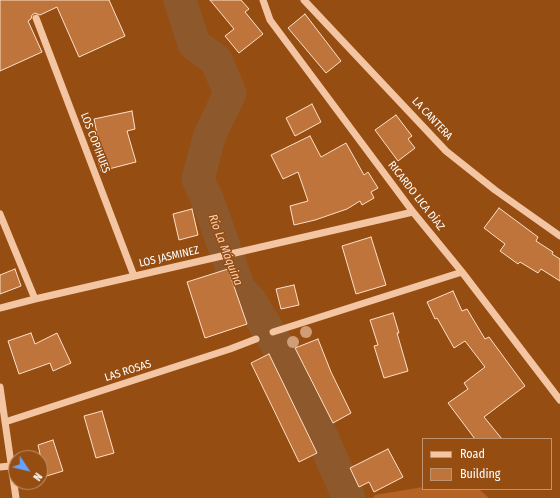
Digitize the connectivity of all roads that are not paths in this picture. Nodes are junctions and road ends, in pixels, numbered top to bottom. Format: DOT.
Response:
graph roads {
  1 [pos="263,0"];
  2 [pos="304,0"];
  3 [pos="36,18"];
  4 [pos="413,212"];
  5 [pos="0,214"];
  6 [pos="560,236"];
  7 [pos="462,272"];
  8 [pos="134,276"];
  9 [pos="35,299"];
  10 [pos="0,308"];
  11 [pos="273,332"];
  12 [pos="256,339"];
  13 [pos="0,387"];
  14 [pos="560,400"];
  15 [pos="5,422"];
  16 [pos="8,450"];
  1 -- 4 [label="street, RICARDO LICA DÍAZ"];
  2 -- 6 [label="street, LA CANTERA"];
  3 -- 8 [label="street, LOS COPIHUES"];
  4 -- 7 [label="street, RICARDO LICA DÍAZ"];
  4 -- 8 [label="street, LOS JASMINEZ"];
  5 -- 9 [label="street"];
  7 -- 11 [label="street"];
  7 -- 14 [label="street, RICARDO LICA DÍAZ"];
  8 -- 9 [label="street, LOS JASMINEZ"];
  9 -- 10 [label="street, LOS JASMINEZ"];
  12 -- 15 [label="street, LAS ROSAS"];
  13 -- 15 [label="street"];
  15 -- 16 [label="street"];
}
